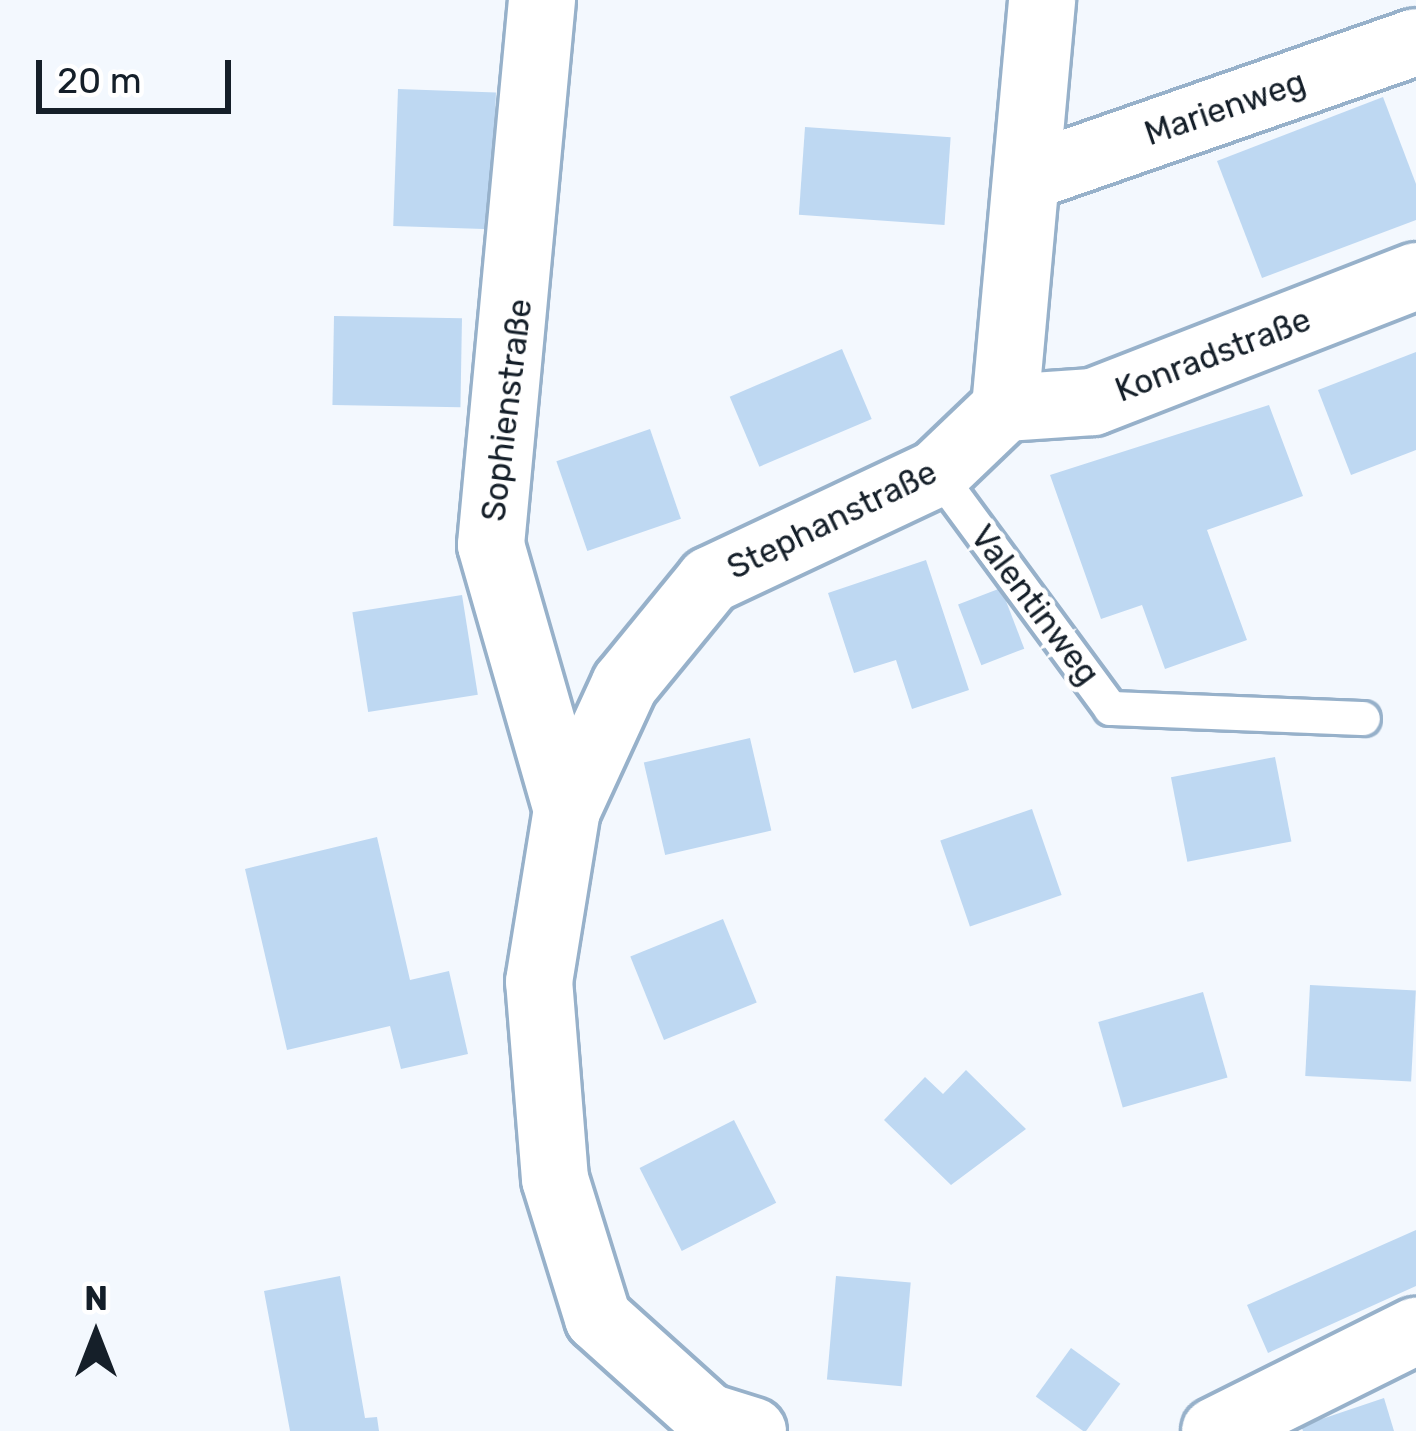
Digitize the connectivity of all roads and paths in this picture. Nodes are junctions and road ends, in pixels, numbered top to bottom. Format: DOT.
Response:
graph roads {
  1 [pos="542,0"];
  2 [pos="1042,0"];
  3 [pos="1416,42"];
  4 [pos="1034,175"];
  5 [pos="1416,276"];
  6 [pos="1005,408"];
  7 [pos="937,473"];
  8 [pos="1364,718"];
  9 [pos="567,810"];
  10 [pos="1416,1331"];
  11 [pos="753,1431"];
  12 [pos="1215,1431"];
  1 -- 9 [label="street, Sophienstraße"];
  2 -- 4 [label="street"];
  3 -- 4 [label="street, Marienweg"];
  4 -- 6 [label="street"];
  5 -- 6 [label="street, Konradstraße"];
  6 -- 7 [label="street, Stephanstraße"];
  7 -- 8 [label="lane, Valentinweg"];
  7 -- 9 [label="street, Stephanstraße"];
  9 -- 11 [label="street, Stephanstraße"];
  10 -- 12 [label="street"];
}
